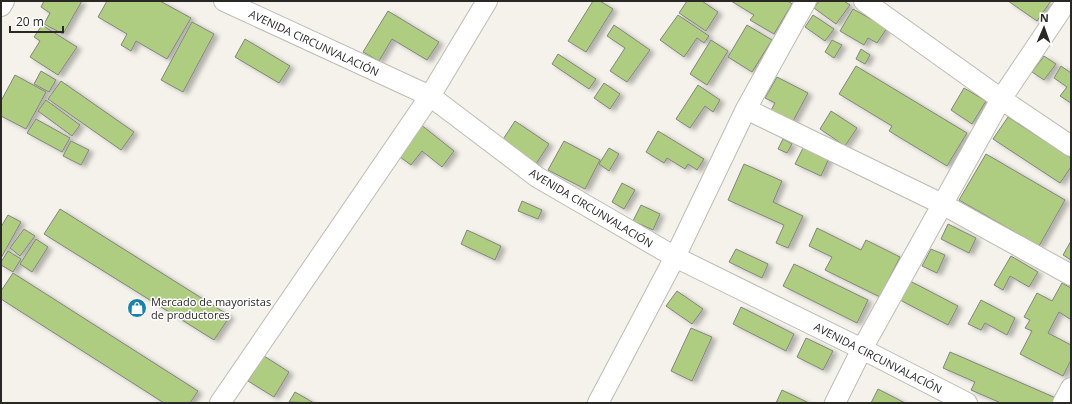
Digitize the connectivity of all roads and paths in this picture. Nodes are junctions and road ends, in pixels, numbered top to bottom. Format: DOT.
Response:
graph roads {
  1 [pos="4,1"];
  2 [pos="224,1"];
  3 [pos="487,1"];
  4 [pos="806,1"];
  5 [pos="864,1"];
  6 [pos="1067,1"];
  7 [pos="1,6"];
  8 [pos="259,8"];
  9 [pos="430,96"];
  10 [pos="1001,99"];
  11 [pos="746,109"];
  12 [pos="1071,146"];
  13 [pos="942,204"];
  14 [pos="675,257"];
  15 [pos="1071,275"];
  16 [pos="862,348"];
  17 [pos="1071,388"];
  18 [pos="220,403"];
  19 [pos="598,403"];
  20 [pos="835,403"];
  21 [pos="967,403"];
  22 [pos="1063,403"];
  1 -- 7 [label="street"];
  2 -- 8 [label="street, AVENIDA CIRCUNVALACIÓN"];
  3 -- 9 [label="street"];
  4 -- 11 [label="street"];
  5 -- 10 [label="street"];
  6 -- 10 [label="street"];
  8 -- 9 [label="street, AVENIDA CIRCUNVALACIÓN"];
  9 -- 14 [label="street, AVENIDA CIRCUNVALACIÓN"];
  9 -- 18 [label="street"];
  10 -- 12 [label="street"];
  10 -- 13 [label="street"];
  11 -- 13 [label="street"];
  11 -- 14 [label="street"];
  13 -- 15 [label="street"];
  13 -- 16 [label="street"];
  14 -- 16 [label="street, AVENIDA CIRCUNVALACIÓN"];
  14 -- 19 [label="street"];
  16 -- 20 [label="street"];
  16 -- 21 [label="street, AVENIDA CIRCUNVALACIÓN"];
  17 -- 22 [label="street"];
}
